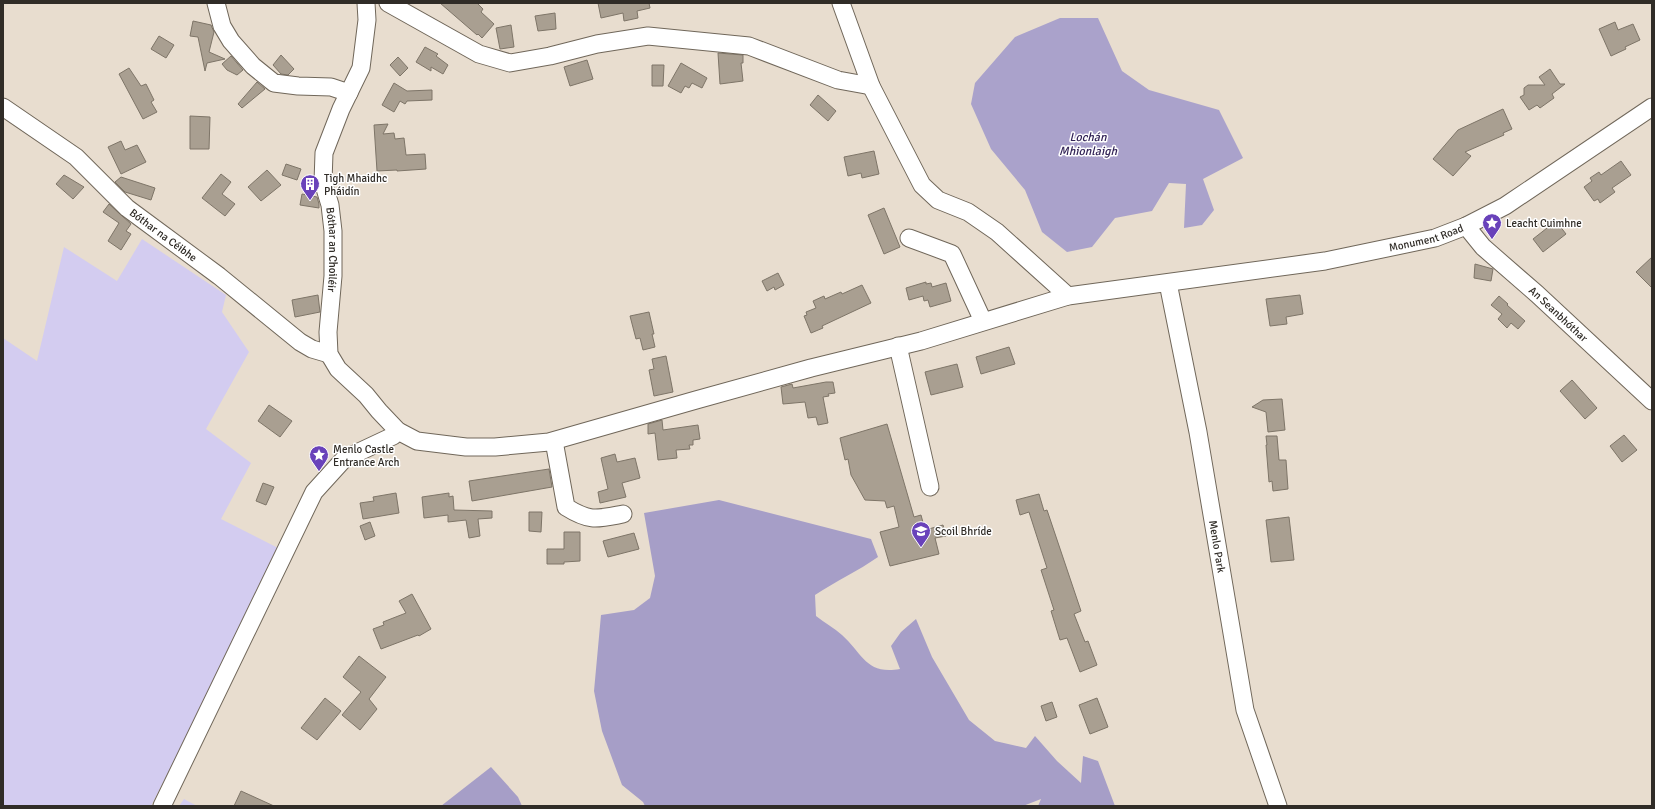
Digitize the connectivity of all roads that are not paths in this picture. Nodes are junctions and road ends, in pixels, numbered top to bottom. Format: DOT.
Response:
graph roads {
  1 [pos="216,3"];
  2 [pos="366,3"];
  3 [pos="388,3"];
  4 [pos="841,3"];
  5 [pos="871,86"];
  6 [pos="349,93"];
  7 [pos="3,107"];
  8 [pos="1652,107"];
  9 [pos="1466,226"];
  10 [pos="909,238"];
  11 [pos="1168,283"];
  12 [pos="1068,296"];
  13 [pos="983,321"];
  14 [pos="898,346"];
  15 [pos="330,354"];
  16 [pos="1652,401"];
  17 [pos="398,431"];
  18 [pos="554,441"];
  19 [pos="930,487"];
  20 [pos="623,514"];
  21 [pos="162,806"];
  22 [pos="1278,806"];
  1 -- 6 [label="street"];
  2 -- 6 [label="street, Bóthar an Choiléir"];
  3 -- 5 [label="street"];
  4 -- 5 [label="street"];
  5 -- 12 [label="street"];
  6 -- 15 [label="street, Bóthar an Choiléir"];
  7 -- 15 [label="street, Bóthar na Céibhe"];
  8 -- 9 [label="street, Monument Road"];
  9 -- 11 [label="street, Monument Road"];
  9 -- 16 [label="street, An Seanbhóthar"];
  10 -- 13 [label="street"];
  11 -- 12 [label="street, Monument Road"];
  11 -- 22 [label="street, Menlo Park"];
  12 -- 13 [label="street, Monument Road"];
  13 -- 14 [label="street, Monument Road"];
  14 -- 18 [label="street, Bóthar an Choiléir"];
  14 -- 19 [label="street"];
  15 -- 17 [label="street, Bóthar an Choiléir"];
  17 -- 18 [label="street, Bóthar an Choiléir"];
  17 -- 21 [label="street"];
  18 -- 20 [label="street"];
}
